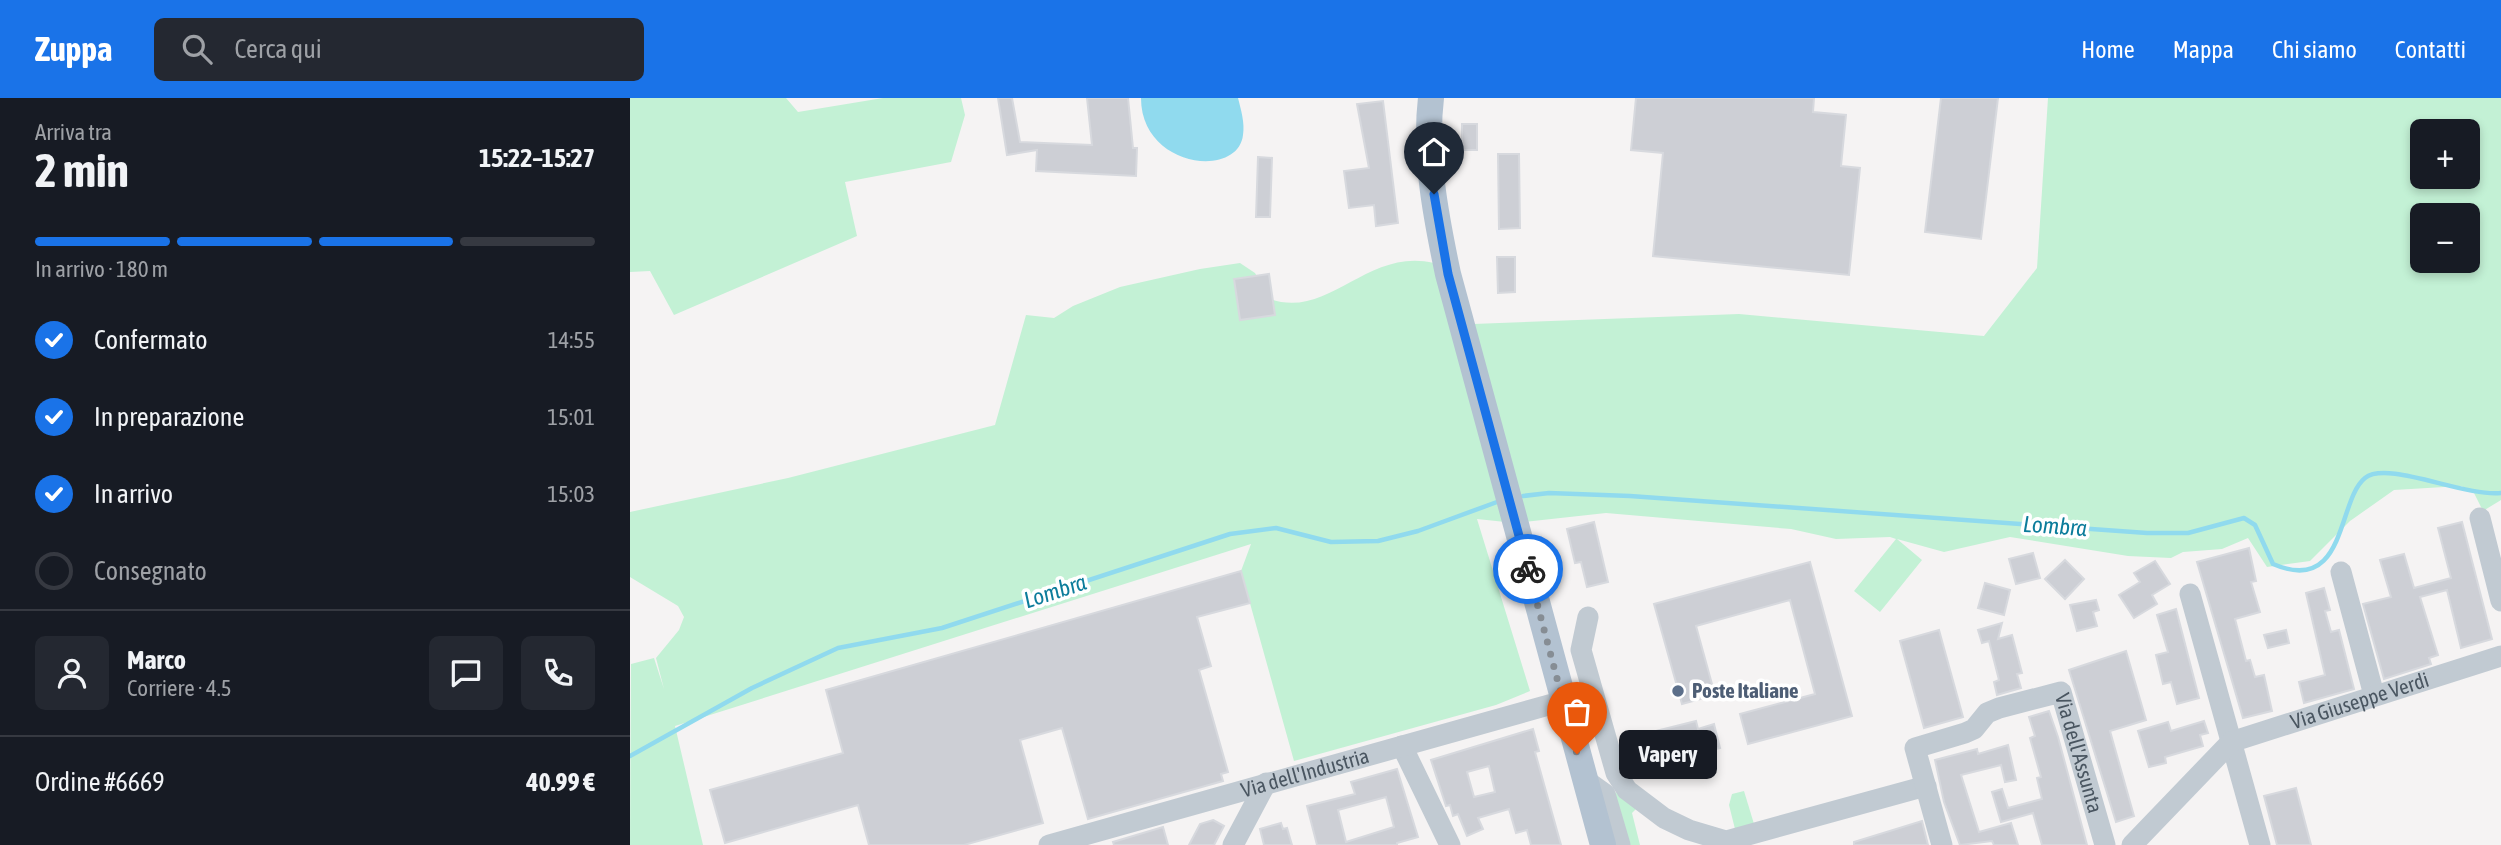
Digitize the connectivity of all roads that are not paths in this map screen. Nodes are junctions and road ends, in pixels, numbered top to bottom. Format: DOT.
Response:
graph roads {
  1 [pos="1432,98"];
  2 [pos="2480,518"];
  3 [pos="2341,572"];
  4 [pos="2190,594"];
  5 [pos="2501,601"];
  6 [pos="1588,617"];
  7 [pos="2501,656"];
  8 [pos="2374,695"];
  9 [pos="1563,701"];
  10 [pos="1402,747"];
  11 [pos="2226,747"];
  12 [pos="1584,779"];
  13 [pos="1266,783"];
  14 [pos="1926,786"];
  15 [pos="1727,843"];
  16 [pos="1049,845"];
  17 [pos="1233,845"];
  18 [pos="1450,845"];
  19 [pos="1603,845"];
  20 [pos="1620,845"];
  21 [pos="1942,845"];
  22 [pos="2105,845"];
  23 [pos="2132,845"];
  24 [pos="2260,845"];
  1 -- 9 [label="main road"];
  2 -- 5 [label="street"];
  3 -- 8 [label="street"];
  4 -- 11 [label="street"];
  6 -- 15 [label="street"];
  7 -- 8 [label="street, Via Giuseppe Verdi"];
  8 -- 11 [label="street, Via Giuseppe Verdi"];
  9 -- 10 [label="street, Via dell'Industria"];
  9 -- 12 [label="main road"];
  10 -- 13 [label="street, Via dell'Industria"];
  10 -- 18 [label="street"];
  11 -- 23 [label="street"];
  11 -- 24 [label="street"];
  12 -- 19 [label="main road"];
  12 -- 20 [label="street"];
  13 -- 16 [label="street, Via dell'Industria"];
  13 -- 17 [label="street"];
  14 -- 15 [label="street"];
  14 -- 21 [label="street, Via dell'Assunta"];
  14 -- 22 [label="street, Via dell'Assunta"];
}
